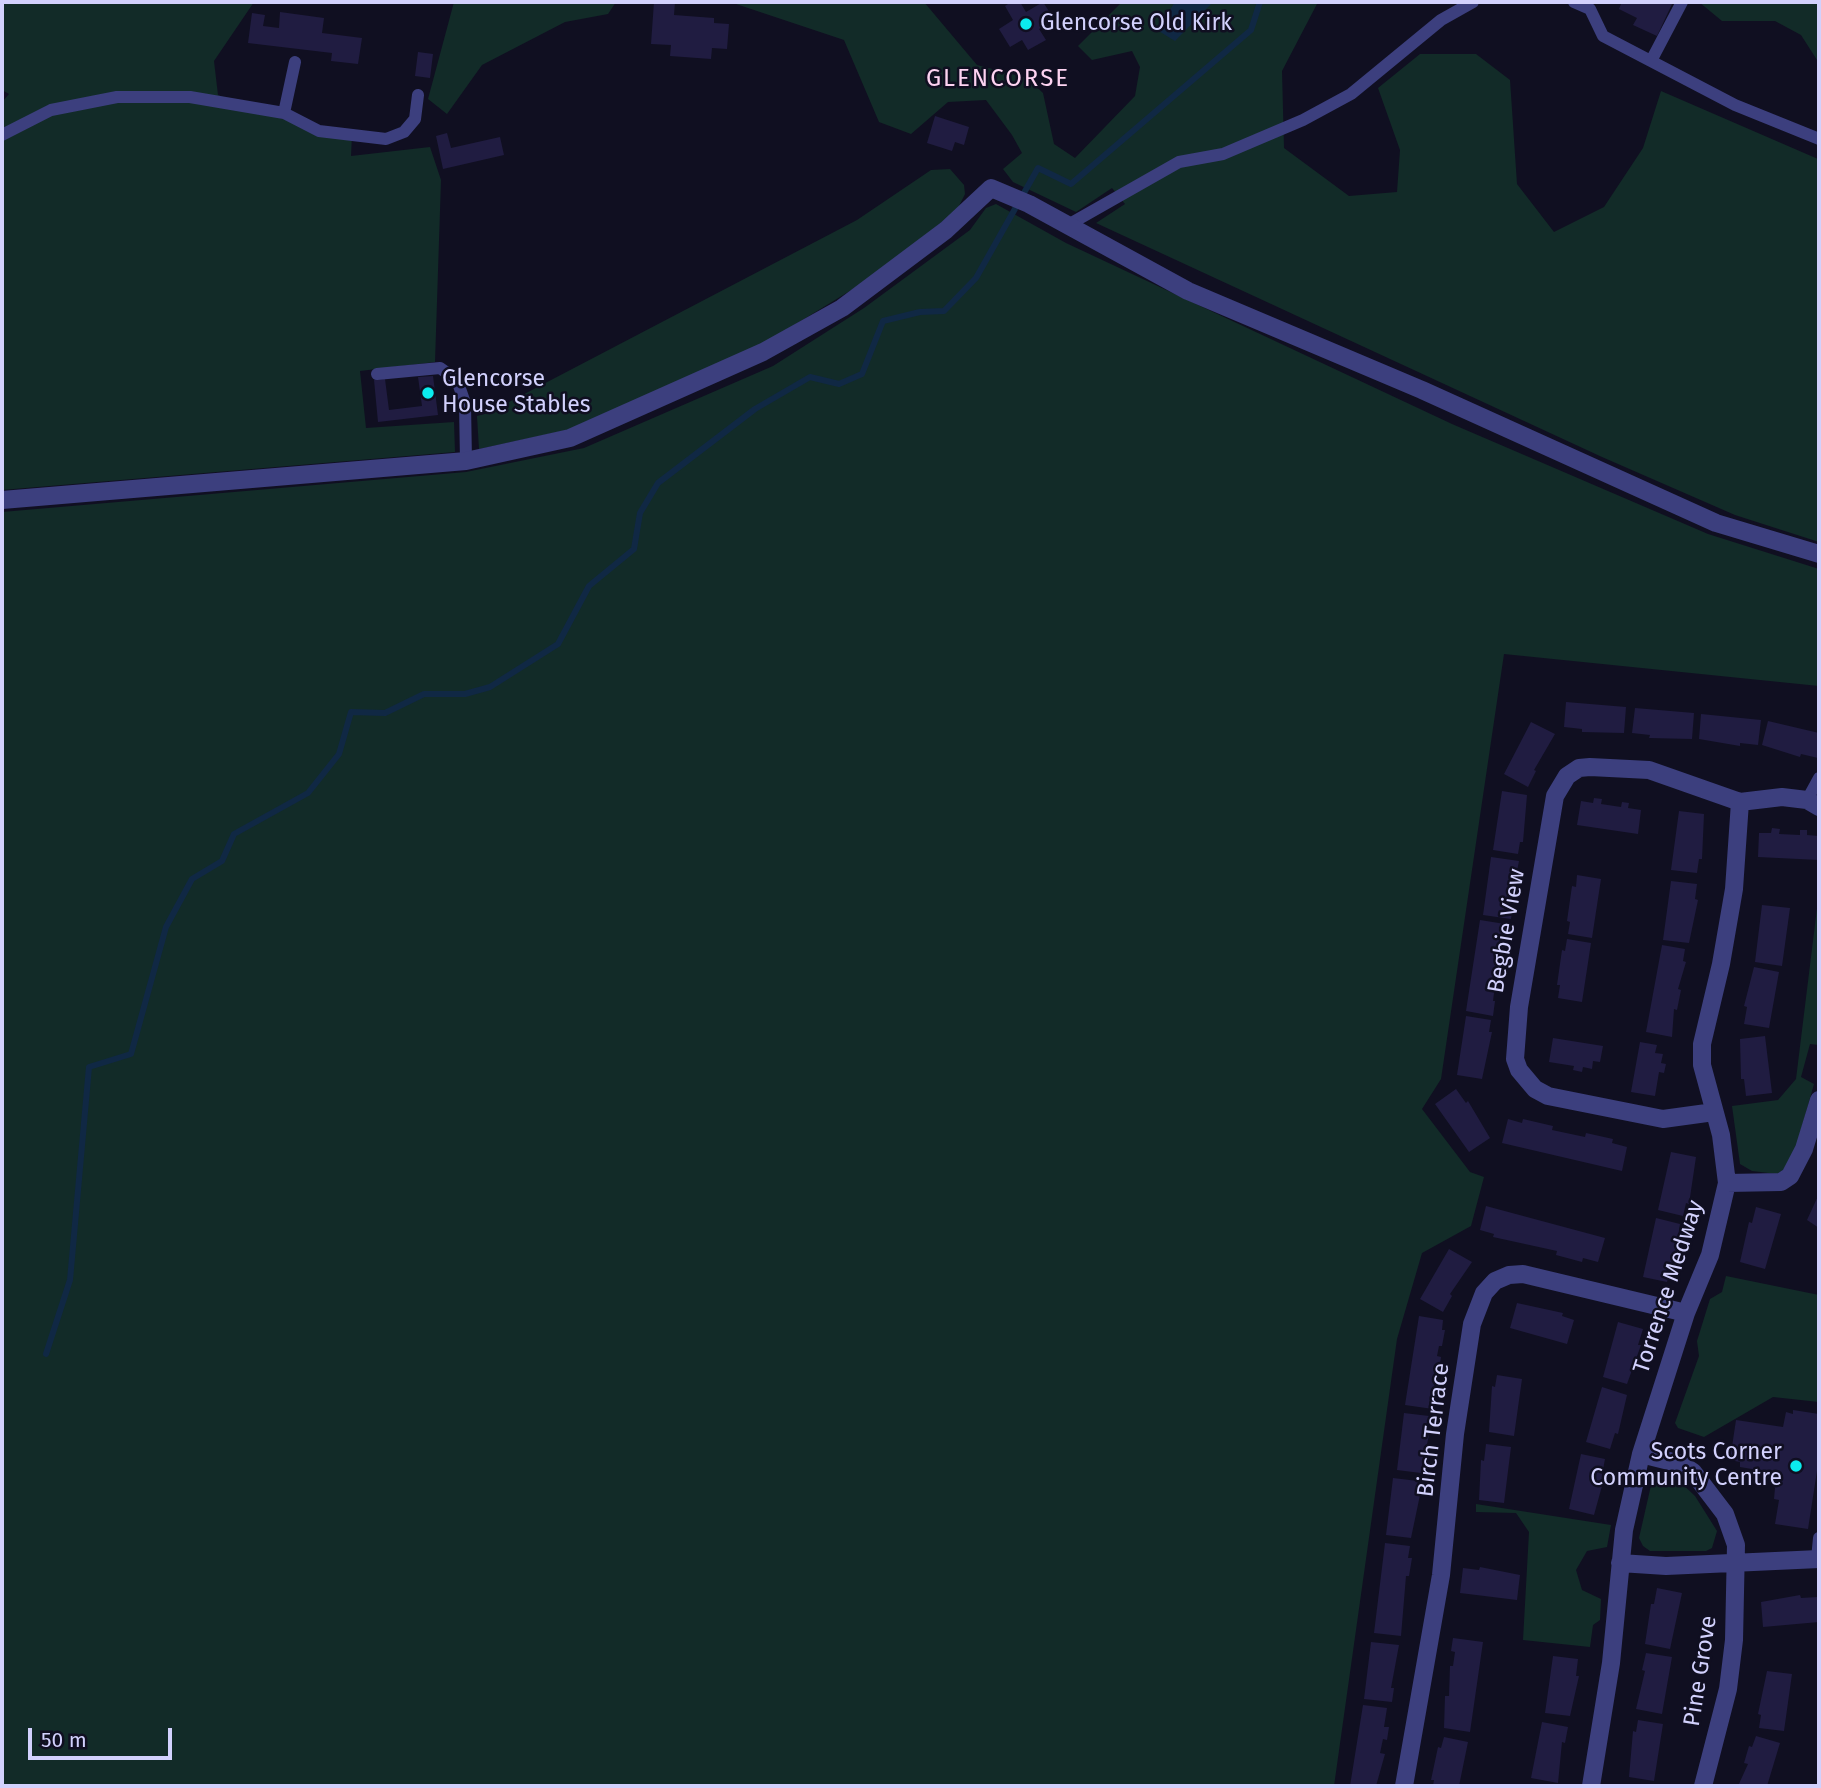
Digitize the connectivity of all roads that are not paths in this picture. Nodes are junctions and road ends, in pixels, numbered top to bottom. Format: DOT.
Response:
graph roads {
  1 [pos="1473,2"];
  2 [pos="1574,2"];
  3 [pos="1682,2"];
  4 [pos="1651,61"];
  5 [pos="295,62"];
  6 [pos="418,95"];
  7 [pos="284,113"];
  8 [pos="2,135"];
  9 [pos="1819,139"];
  10 [pos="1068,225"];
  11 [pos="377,374"];
  12 [pos="466,461"];
  13 [pos="2,500"];
  14 [pos="1819,554"];
  15 [pos="1819,778"];
  16 [pos="1740,802"];
  17 [pos="1813,803"];
  18 [pos="1819,1100"];
  19 [pos="1714,1112"];
  20 [pos="1727,1183"];
  21 [pos="1686,1313"];
  22 [pos="1642,1454"];
  23 [pos="1819,1538"];
  24 [pos="1818,1559"];
  25 [pos="1737,1562"];
  26 [pos="1620,1563"];
  27 [pos="1404,1786"];
  28 [pos="1591,1786"];
  29 [pos="1703,1786"];
  1 -- 10 [label="lane"];
  2 -- 4 [label="lane"];
  3 -- 4 [label="lane"];
  4 -- 9 [label="lane"];
  5 -- 7 [label="lane"];
  6 -- 7 [label="lane"];
  7 -- 8 [label="lane"];
  10 -- 12 [label="street"];
  10 -- 14 [label="street"];
  11 -- 12 [label="lane"];
  12 -- 13 [label="street"];
  15 -- 17 [label="lane"];
  16 -- 17 [label="street"];
  16 -- 19 [label="street, Torrence Medway"];
  16 -- 19 [label="street, Begbie View"];
  18 -- 20 [label="street"];
  19 -- 20 [label="street, Torrence Medway"];
  20 -- 21 [label="street, Torrence Medway"];
  21 -- 22 [label="street, Torrence Medway"];
  21 -- 27 [label="street, Birch Terrace"];
  22 -- 25 [label="street, Pine Grove"];
  22 -- 26 [label="street, Torrence Medway"];
  23 -- 24 [label="lane"];
  24 -- 25 [label="street"];
  25 -- 26 [label="street"];
  25 -- 29 [label="street, Pine Grove"];
  26 -- 28 [label="street, Torrence Medway"];
}
